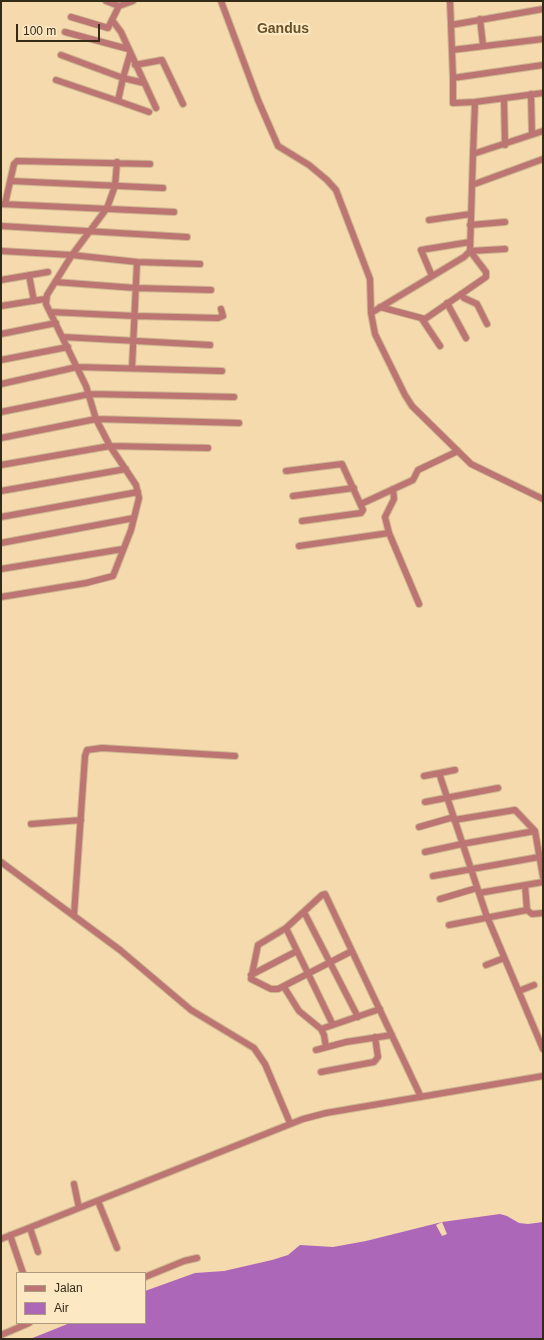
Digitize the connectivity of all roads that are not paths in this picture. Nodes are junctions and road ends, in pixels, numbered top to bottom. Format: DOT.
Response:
graph roads {
  1 [pos="106,1"];
  2 [pos="133,1"];
  3 [pos="221,1"];
  4 [pos="450,1"];
  5 [pos="119,6"];
  6 [pos="543,9"];
  7 [pos="71,17"];
  8 [pos="480,19"];
  9 [pos="112,20"];
  10 [pos="451,25"];
  11 [pos="108,28"];
  12 [pos="65,32"];
  13 [pos="121,32"];
  14 [pos="543,39"];
  15 [pos="483,45"];
  16 [pos="452,50"];
  17 [pos="129,52"];
  18 [pos="61,55"];
  19 [pos="135,65"];
  20 [pos="543,65"];
  21 [pos="123,78"];
  22 [pos="453,78"];
  23 [pos="56,80"];
  24 [pos="144,83"];
  25 [pos="543,93"];
  26 [pos="532,94"];
  27 [pos="504,99"];
  28 [pos="118,101"];
  29 [pos="475,102"];
  30 [pos="183,104"];
  31 [pos="156,108"];
  32 [pos="149,112"];
  33 [pos="543,131"];
  34 [pos="532,134"];
  35 [pos="505,145"];
  36 [pos="473,154"];
  37 [pos="543,159"];
  38 [pos="117,162"];
  39 [pos="150,164"];
  40 [pos="11,181"];
  41 [pos="472,185"];
  42 [pos="115,186"];
  43 [pos="163,188"];
  44 [pos="3,204"];
  45 [pos="107,208"];
  46 [pos="174,212"];
  47 [pos="471,214"];
  48 [pos="429,220"];
  49 [pos="505,222"];
  50 [pos="470,225"];
  51 [pos="1,226"];
  52 [pos="91,232"];
  53 [pos="188,237"];
  54 [pos="470,242"];
  55 [pos="505,248"];
  56 [pos="1,251"];
  57 [pos="470,251"];
  58 [pos="72,255"];
  59 [pos="137,262"];
  60 [pos="200,264"];
  61 [pos="48,272"];
  62 [pos="29,275"];
  63 [pos="432,276"];
  64 [pos="1,280"];
  65 [pos="55,282"];
  66 [pos="136,288"];
  67 [pos="211,290"];
  68 [pos="461,294"];
  69 [pos="45,299"];
  70 [pos="34,301"];
  71 [pos="447,303"];
  72 [pos="1,306"];
  73 [pos="380,307"];
  74 [pos="221,309"];
  75 [pos="50,312"];
  76 [pos="371,313"];
  77 [pos="135,316"];
  78 [pos="422,319"];
  79 [pos="56,323"];
  80 [pos="487,324"];
  81 [pos="1,334"];
  82 [pos="63,338"];
  83 [pos="466,338"];
  84 [pos="134,341"];
  85 [pos="210,345"];
  86 [pos="440,346"];
  87 [pos="68,347"];
  88 [pos="1,360"];
  89 [pos="77,367"];
  90 [pos="132,368"];
  91 [pos="222,371"];
  92 [pos="1,384"];
  93 [pos="90,394"];
  94 [pos="234,397"];
  95 [pos="1,412"];
  96 [pos="96,420"];
  97 [pos="239,423"];
  98 [pos="1,438"];
  99 [pos="110,446"];
  100 [pos="208,448"];
  101 [pos="458,452"];
  102 [pos="1,465"];
  103 [pos="126,468"];
  104 [pos="286,471"];
  105 [pos="354,488"];
  106 [pos="394,489"];
  107 [pos="1,491"];
  108 [pos="138,492"];
  109 [pos="293,496"];
  110 [pos="541,497"];
  111 [pos="361,504"];
  112 [pos="1,517"];
  113 [pos="134,518"];
  114 [pos="302,521"];
  115 [pos="390,533"];
  116 [pos="1,543"];
  117 [pos="299,546"];
  118 [pos="123,549"];
  119 [pos="1,569"];
  120 [pos="1,597"];
  121 [pos="419,604"];
  122 [pos="235,756"];
  123 [pos="455,770"];
  124 [pos="439,773"];
  125 [pos="424,776"];
  126 [pos="498,788"];
  127 [pos="448,798"];
  128 [pos="425,802"];
  129 [pos="454,818"];
  130 [pos="81,820"];
  131 [pos="31,824"];
  132 [pos="419,827"];
  133 [pos="535,832"];
  134 [pos="462,844"];
  135 [pos="425,852"];
  136 [pos="539,856"];
  137 [pos="1,862"];
  138 [pos="470,869"];
  139 [pos="433,876"];
  140 [pos="543,877"];
  141 [pos="543,882"];
  142 [pos="525,885"];
  143 [pos="478,890"];
  144 [pos="440,899"];
  145 [pos="528,910"];
  146 [pos="304,912"];
  147 [pos="543,913"];
  148 [pos="74,915"];
  149 [pos="487,917"];
  150 [pos="448,925"];
  151 [pos="286,928"];
  152 [pos="297,951"];
  153 [pos="352,952"];
  154 [pos="504,958"];
  155 [pos="330,963"];
  156 [pos="486,965"];
  157 [pos="308,974"];
  158 [pos="251,975"];
  159 [pos="534,985"];
  160 [pos="284,987"];
  161 [pos="519,991"];
  162 [pos="380,1009"];
  163 [pos="358,1017"];
  164 [pos="333,1025"];
  165 [pos="321,1029"];
  166 [pos="392,1035"];
  167 [pos="375,1038"];
  168 [pos="326,1047"];
  169 [pos="316,1050"];
  170 [pos="543,1050"];
  171 [pos="321,1072"];
  172 [pos="543,1076"];
  173 [pos="421,1097"];
  174 [pos="290,1124"];
  175 [pos="74,1184"];
  176 [pos="98,1201"];
  177 [pos="79,1208"];
  178 [pos="30,1228"];
  179 [pos="10,1235"];
  180 [pos="1,1239"];
  181 [pos="117,1248"];
  182 [pos="38,1252"];
  183 [pos="197,1258"];
  184 [pos="23,1272"];
  185 [pos="146,1277"];
  186 [pos="27,1324"];
  187 [pos="1,1335"];
  1 -- 5 [label="street"];
  2 -- 5 [label="street"];
  3 -- 76 [label="street"];
  4 -- 10 [label="street"];
  5 -- 9 [label="street"];
  6 -- 8 [label="street"];
  7 -- 11 [label="street"];
  8 -- 10 [label="street"];
  8 -- 15 [label="street"];
  9 -- 11 [label="street"];
  9 -- 13 [label="street"];
  10 -- 16 [label="street"];
  11 -- 13 [label="street"];
  12 -- 17 [label="street"];
  13 -- 17 [label="street"];
  14 -- 15 [label="street"];
  15 -- 16 [label="street"];
  16 -- 22 [label="street"];
  17 -- 19 [label="street"];
  17 -- 21 [label="street"];
  18 -- 21 [label="street"];
  19 -- 24 [label="street"];
  19 -- 30 [label="street"];
  20 -- 22 [label="street"];
  21 -- 24 [label="street"];
  21 -- 28 [label="street"];
  22 -- 29 [label="street"];
  23 -- 28 [label="street"];
  24 -- 31 [label="street"];
  25 -- 26 [label="street"];
  26 -- 27 [label="street"];
  26 -- 34 [label="street"];
  27 -- 29 [label="street"];
  27 -- 35 [label="street"];
  28 -- 32 [label="street"];
  29 -- 36 [label="street"];
  33 -- 34 [label="street"];
  34 -- 35 [label="street"];
  35 -- 36 [label="street"];
  36 -- 41 [label="street"];
  37 -- 41 [label="street"];
  38 -- 39 [label="street"];
  38 -- 40 [label="street"];
  38 -- 42 [label="street"];
  40 -- 42 [label="street"];
  40 -- 44 [label="street"];
  41 -- 47 [label="street"];
  42 -- 43 [label="street"];
  42 -- 45 [label="street"];
  44 -- 45 [label="street"];
  45 -- 46 [label="street"];
  45 -- 52 [label="street"];
  47 -- 48 [label="street"];
  47 -- 50 [label="street"];
  49 -- 50 [label="street"];
  50 -- 54 [label="street"];
  51 -- 52 [label="street"];
  52 -- 53 [label="street"];
  52 -- 58 [label="street"];
  54 -- 57 [label="street"];
  54 -- 63 [label="street"];
  55 -- 57 [label="street"];
  56 -- 58 [label="street"];
  57 -- 63 [label="street"];
  57 -- 68 [label="street"];
  58 -- 59 [label="street"];
  58 -- 65 [label="street"];
  59 -- 60 [label="street"];
  59 -- 66 [label="street"];
  61 -- 62 [label="street"];
  62 -- 64 [label="street"];
  62 -- 70 [label="street"];
  63 -- 73 [label="street"];
  65 -- 66 [label="street"];
  65 -- 69 [label="street"];
  66 -- 67 [label="street"];
  66 -- 77 [label="street"];
  68 -- 71 [label="street"];
  68 -- 80 [label="street"];
  69 -- 70 [label="street"];
  69 -- 75 [label="street"];
  70 -- 72 [label="street"];
  71 -- 78 [label="street"];
  71 -- 83 [label="street"];
  73 -- 76 [label="street"];
  73 -- 78 [label="street"];
  74 -- 77 [label="street"];
  75 -- 77 [label="street"];
  75 -- 79 [label="street"];
  76 -- 101 [label="street"];
  77 -- 84 [label="street"];
  78 -- 86 [label="street"];
  79 -- 81 [label="street"];
  79 -- 82 [label="street"];
  82 -- 84 [label="street"];
  82 -- 87 [label="street"];
  84 -- 85 [label="street"];
  84 -- 90 [label="street"];
  87 -- 88 [label="street"];
  87 -- 89 [label="street"];
  89 -- 90 [label="street"];
  89 -- 92 [label="street"];
  89 -- 93 [label="street"];
  90 -- 91 [label="street"];
  93 -- 94 [label="street"];
  93 -- 95 [label="street"];
  93 -- 96 [label="street"];
  96 -- 97 [label="street"];
  96 -- 98 [label="street"];
  96 -- 99 [label="street"];
  99 -- 100 [label="street"];
  99 -- 102 [label="street"];
  99 -- 103 [label="street"];
  101 -- 106 [label="street"];
  101 -- 110 [label="street"];
  103 -- 107 [label="street"];
  103 -- 108 [label="street"];
  104 -- 105 [label="street"];
  105 -- 109 [label="street"];
  105 -- 111 [label="street"];
  106 -- 111 [label="street"];
  106 -- 115 [label="street"];
  108 -- 112 [label="street"];
  108 -- 113 [label="street"];
  111 -- 114 [label="street"];
  113 -- 116 [label="street"];
  113 -- 118 [label="street"];
  115 -- 117 [label="street"];
  115 -- 121 [label="street"];
  118 -- 119 [label="street"];
  118 -- 120 [label="street"];
  122 -- 130 [label="street"];
  123 -- 124 [label="street"];
  124 -- 125 [label="street"];
  124 -- 127 [label="street"];
  126 -- 127 [label="street"];
  127 -- 128 [label="street"];
  127 -- 129 [label="street"];
  129 -- 132 [label="street"];
  129 -- 133 [label="street"];
  129 -- 134 [label="street"];
  130 -- 131 [label="street"];
  130 -- 148 [label="street"];
  133 -- 134 [label="street"];
  133 -- 136 [label="street"];
  134 -- 135 [label="street"];
  134 -- 138 [label="street"];
  136 -- 138 [label="street"];
  136 -- 140 [label="street"];
  137 -- 148 [label="street"];
  138 -- 139 [label="street"];
  138 -- 143 [label="street"];
  141 -- 142 [label="street"];
  142 -- 143 [label="street"];
  142 -- 145 [label="street"];
  143 -- 144 [label="street"];
  143 -- 149 [label="street"];
  145 -- 147 [label="street"];
  145 -- 149 [label="street"];
  146 -- 151 [label="street"];
  146 -- 153 [label="street"];
  146 -- 155 [label="street"];
  148 -- 174 [label="street"];
  149 -- 150 [label="street"];
  149 -- 154 [label="street"];
  151 -- 152 [label="street"];
  151 -- 158 [label="street"];
  152 -- 157 [label="street"];
  152 -- 158 [label="street"];
  153 -- 155 [label="street"];
  153 -- 162 [label="street"];
  154 -- 156 [label="street"];
  154 -- 161 [label="street"];
  155 -- 157 [label="street"];
  155 -- 163 [label="street"];
  157 -- 160 [label="street"];
  157 -- 164 [label="street"];
  158 -- 160 [label="street"];
  159 -- 161 [label="street"];
  160 -- 165 [label="street"];
  161 -- 170 [label="street"];
  162 -- 163 [label="street"];
  162 -- 166 [label="street"];
  163 -- 164 [label="street"];
  164 -- 165 [label="street"];
  165 -- 168 [label="street"];
  166 -- 167 [label="street"];
  166 -- 173 [label="street"];
  167 -- 168 [label="street"];
  167 -- 171 [label="street"];
  168 -- 169 [label="street"];
  172 -- 173 [label="street"];
  173 -- 174 [label="street"];
  174 -- 176 [label="street"];
  175 -- 177 [label="street"];
  176 -- 177 [label="street"];
  176 -- 181 [label="street"];
  177 -- 178 [label="street"];
  178 -- 179 [label="street"];
  178 -- 182 [label="street"];
  179 -- 180 [label="street"];
  179 -- 184 [label="street"];
  183 -- 185 [label="street"];
  186 -- 187 [label="street"];
}
